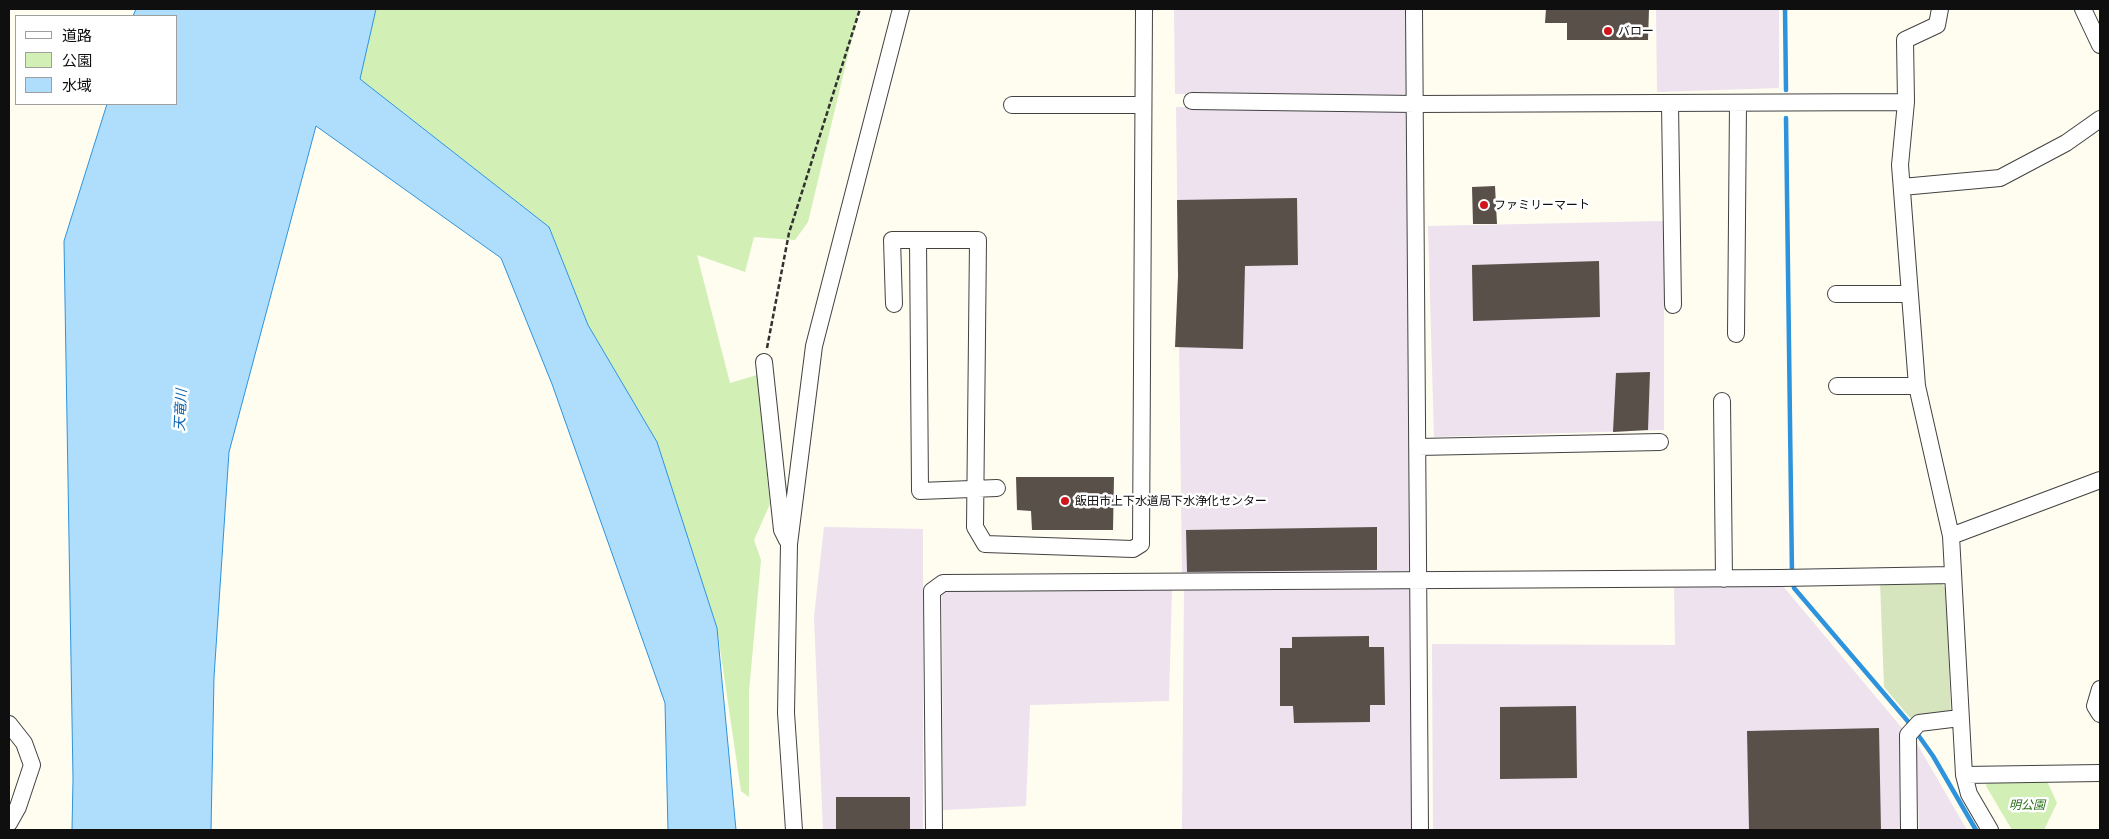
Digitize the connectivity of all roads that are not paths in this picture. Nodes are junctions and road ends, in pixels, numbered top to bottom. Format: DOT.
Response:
graph roads {
  1 [pos="901,9"];
  2 [pos="1144,9"];
  3 [pos="1414,9"];
  4 [pos="1940,9"];
  5 [pos="2083,9"];
  6 [pos="2100,45"];
  7 [pos="1192,102"];
  8 [pos="1906,102"];
  9 [pos="1738,103"];
  10 [pos="1415,104"];
  11 [pos="1670,104"];
  12 [pos="1012,105"];
  13 [pos="1144,105"];
  14 [pos="2100,119"];
  15 [pos="1902,187"];
  16 [pos="918,240"];
  17 [pos="1836,294"];
  18 [pos="1909,294"];
  19 [pos="894,304"];
  20 [pos="1672,306"];
  21 [pos="1736,334"];
  22 [pos="764,362"];
  23 [pos="1837,386"];
  24 [pos="1918,386"];
  25 [pos="1722,401"];
  26 [pos="1660,442"];
  27 [pos="1418,447"];
  28 [pos="2100,480"];
  29 [pos="997,488"];
  30 [pos="975,489"];
  31 [pos="1951,536"];
  32 [pos="789,544"];
  33 [pos="1953,575"];
  34 [pos="1419,579"];
  35 [pos="1724,579"];
  36 [pos="2100,689"];
  37 [pos="2100,714"];
  38 [pos="1960,718"];
  39 [pos="9,724"];
  40 [pos="2100,773"];
  41 [pos="1964,775"];
  42 [pos="9,823"];
  43 [pos="794,830"];
  44 [pos="934,830"];
  45 [pos="1420,830"];
  46 [pos="1909,830"];
  47 [pos="1990,830"];
  1 -- 32 [label="street"];
  2 -- 13 [label="street"];
  3 -- 10 [label="street"];
  4 -- 8 [label="street"];
  5 -- 6 [label="street"];
  7 -- 10 [label="street"];
  8 -- 9 [label="street"];
  8 -- 15 [label="street"];
  9 -- 11 [label="street"];
  9 -- 21 [label="street"];
  10 -- 11 [label="street"];
  10 -- 27 [label="street"];
  11 -- 20 [label="street"];
  12 -- 13 [label="street"];
  13 -- 30 [label="street"];
  14 -- 15 [label="street"];
  15 -- 18 [label="street"];
  16 -- 19 [label="street"];
  16 -- 30 [label="street"];
  16 -- 30 [label="street"];
  17 -- 18 [label="street"];
  18 -- 24 [label="street"];
  22 -- 32 [label="street"];
  23 -- 24 [label="street"];
  24 -- 31 [label="street"];
  25 -- 35 [label="street"];
  26 -- 27 [label="street"];
  27 -- 34 [label="street"];
  28 -- 31 [label="street"];
  29 -- 30 [label="street"];
  31 -- 33 [label="street"];
  32 -- 43 [label="street"];
  33 -- 35 [label="street"];
  33 -- 38 [label="street"];
  34 -- 35 [label="street"];
  34 -- 44 [label="street"];
  34 -- 45 [label="street"];
  36 -- 37 [label="street"];
  38 -- 41 [label="street"];
  38 -- 46 [label="street"];
  39 -- 42 [label="street"];
  40 -- 41 [label="street"];
  41 -- 47 [label="street"];
}
